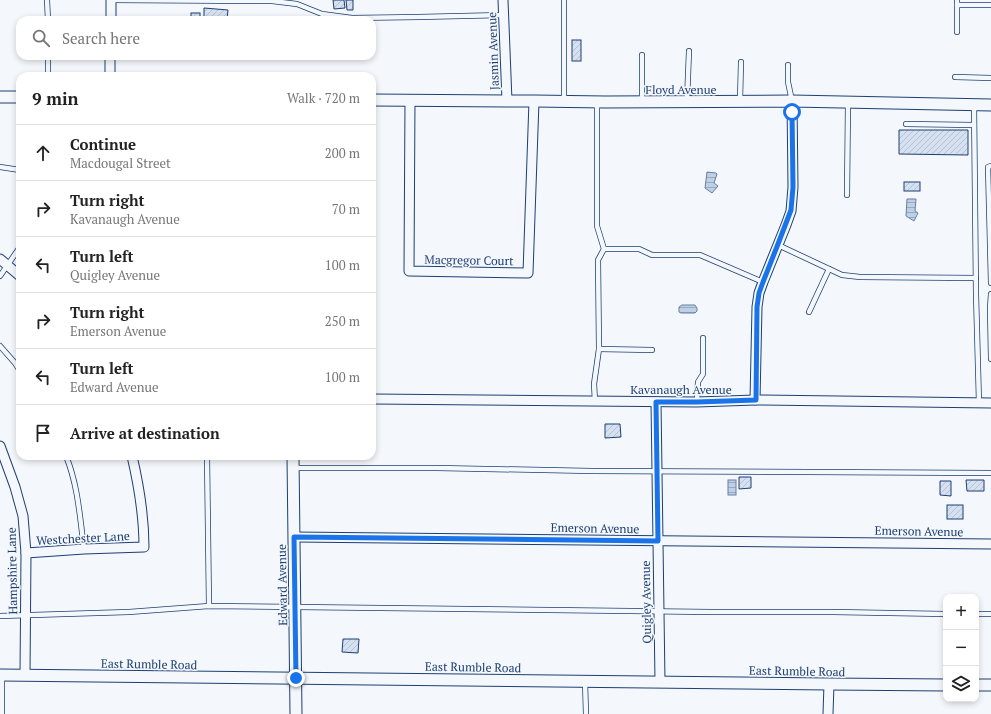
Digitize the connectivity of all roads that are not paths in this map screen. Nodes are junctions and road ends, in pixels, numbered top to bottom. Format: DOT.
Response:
graph roads {
  1 [pos="47,0"];
  2 [pos="111,0"];
  3 [pos="503,0"];
  4 [pos="564,0"];
  5 [pos="957,2"];
  6 [pos="991,5"];
  7 [pos="504,15"];
  8 [pos="48,16"];
  9 [pos="110,16"];
  10 [pos="337,16"];
  11 [pos="376,18"];
  12 [pos="957,32"];
  13 [pos="689,51"];
  14 [pos="642,55"];
  15 [pos="48,60"];
  16 [pos="110,60"];
  17 [pos="741,62"];
  18 [pos="788,64"];
  19 [pos="48,72"];
  20 [pos="110,72"];
  21 [pos="955,77"];
  22 [pos="991,78"];
  23 [pos="0,97"];
  24 [pos="16,97"];
  25 [pos="376,100"];
  26 [pos="410,100"];
  27 [pos="534,101"];
  28 [pos="564,101"];
  29 [pos="740,101"];
  30 [pos="792,101"];
  31 [pos="507,102"];
  32 [pos="597,102"];
  33 [pos="642,102"];
  34 [pos="687,102"];
  35 [pos="848,103"];
  36 [pos="974,104"];
  37 [pos="991,105"];
  38 [pos="906,124"];
  39 [pos="974,125"];
  40 [pos="991,166"];
  41 [pos="0,167"];
  42 [pos="16,169"];
  43 [pos="847,195"];
  44 [pos="778,244"];
  45 [pos="604,249"];
  46 [pos="16,252"];
  47 [pos="0,259"];
  48 [pos="8,265"];
  49 [pos="829,269"];
  50 [pos="16,272"];
  51 [pos="0,276"];
  52 [pos="976,278"];
  53 [pos="763,282"];
  54 [pos="991,283"];
  55 [pos="991,294"];
  56 [pos="808,312"];
  57 [pos="703,338"];
  58 [pos="0,346"];
  59 [pos="599,349"];
  60 [pos="652,350"];
  61 [pos="991,359"];
  62 [pos="16,366"];
  63 [pos="376,399"];
  64 [pos="756,400"];
  65 [pos="595,401"];
  66 [pos="656,402"];
  67 [pos="697,402"];
  68 [pos="979,403"];
  69 [pos="991,403"];
  70 [pos="0,446"];
  71 [pos="68,460"];
  72 [pos="133,460"];
  73 [pos="207,460"];
  74 [pos="292,460"];
  75 [pos="293,468"];
  76 [pos="657,471"];
  77 [pos="991,473"];
  78 [pos="294,537"];
  79 [pos="658,541"];
  80 [pos="991,544"];
  81 [pos="84,549"];
  82 [pos="26,553"];
  83 [pos="209,606"];
  84 [pos="295,607"];
  85 [pos="658,611"];
  86 [pos="943,614"];
  87 [pos="979,614"];
  88 [pos="991,614"];
  89 [pos="0,616"];
  90 [pos="26,616"];
  91 [pos="1,675"];
  92 [pos="25,675"];
  93 [pos="296,678"];
  94 [pos="585,682"];
  95 [pos="660,682"];
  96 [pos="829,684"];
  97 [pos="943,685"];
  98 [pos="979,685"];
  99 [pos="991,685"];
  100 [pos="1,707"];
  101 [pos="2,714"];
  102 [pos="296,714"];
  103 [pos="586,714"];
  104 [pos="828,714"];
  1 -- 8 [label="lane"];
  2 -- 9 [label="street"];
  2 -- 10 [label="lane"];
  3 -- 7 [label="street, Jasmin Avenue"];
  4 -- 28 [label="lane"];
  5 -- 6 [label="lane"];
  5 -- 12 [label="lane"];
  7 -- 11 [label="lane"];
  7 -- 31 [label="street, Jasmin Avenue"];
  13 -- 34 [label="lane"];
  14 -- 33 [label="lane"];
  15 -- 19 [label="lane"];
  16 -- 20 [label="street"];
  17 -- 29 [label="lane"];
  18 -- 30 [label="lane"];
  21 -- 22 [label="lane"];
  23 -- 24 [label="street"];
  25 -- 26 [label="street, Floyd Avenue"];
  26 -- 27 [label="street, Macgregor Court"];
  26 -- 31 [label="street, Floyd Avenue"];
  27 -- 28 [label="street, Floyd Avenue"];
  27 -- 31 [label="street, Floyd Avenue"];
  28 -- 32 [label="street, Floyd Avenue"];
  29 -- 30 [label="street, Floyd Avenue"];
  29 -- 34 [label="street, Floyd Avenue"];
  30 -- 35 [label="street, Floyd Avenue"];
  30 -- 44 [label="street"];
  32 -- 33 [label="street, Floyd Avenue"];
  32 -- 45 [label="lane"];
  33 -- 34 [label="street, Floyd Avenue"];
  35 -- 36 [label="street, Floyd Avenue"];
  35 -- 43 [label="lane"];
  36 -- 37 [label="street, Floyd Avenue"];
  36 -- 39 [label="lane"];
  38 -- 39 [label="lane"];
  39 -- 52 [label="lane"];
  40 -- 54 [label="lane"];
  41 -- 42 [label="lane"];
  44 -- 49 [label="lane"];
  44 -- 53 [label="street"];
  45 -- 53 [label="lane"];
  45 -- 59 [label="lane"];
  46 -- 48 [label="lane"];
  47 -- 48 [label="street"];
  48 -- 50 [label="street"];
  48 -- 51 [label="lane"];
  49 -- 52 [label="lane"];
  49 -- 56 [label="lane"];
  52 -- 68 [label="lane"];
  53 -- 64 [label="street"];
  55 -- 61 [label="lane"];
  57 -- 67 [label="lane"];
  58 -- 62 [label="lane"];
  59 -- 60 [label="lane"];
  59 -- 65 [label="lane"];
  63 -- 65 [label="street, Kavanaugh Avenue"];
  64 -- 67 [label="street, Kavanaugh Avenue"];
  64 -- 68 [label="street, Kavanaugh Avenue"];
  65 -- 66 [label="street, Kavanaugh Avenue"];
  66 -- 67 [label="street, Kavanaugh Avenue"];
  66 -- 76 [label="street, Quigley Avenue"];
  68 -- 69 [label="street, Kavanaugh Avenue"];
  70 -- 82 [label="street, Hampshire Lane"];
  71 -- 81 [label="lane"];
  72 -- 81 [label="street, Westchester Lane"];
  73 -- 83 [label="lane"];
  74 -- 75 [label="street, Edward Avenue"];
  75 -- 76 [label="lane"];
  75 -- 78 [label="street, Edward Avenue"];
  76 -- 77 [label="lane"];
  76 -- 79 [label="street, Quigley Avenue"];
  78 -- 79 [label="street, Emerson Avenue"];
  78 -- 84 [label="street, Edward Avenue"];
  79 -- 80 [label="street, Emerson Avenue"];
  79 -- 85 [label="street, Quigley Avenue"];
  81 -- 82 [label="street, Westchester Lane"];
  82 -- 90 [label="street, Hampshire Lane"];
  83 -- 84 [label="lane"];
  83 -- 90 [label="lane"];
  84 -- 85 [label="lane"];
  84 -- 93 [label="street, Edward Avenue"];
  85 -- 86 [label="lane"];
  85 -- 95 [label="street, Quigley Avenue"];
  87 -- 88 [label="lane"];
  89 -- 90 [label="lane"];
  90 -- 92 [label="street, Hampshire Lane"];
  91 -- 92 [label="street, East Rumble Road"];
  91 -- 100 [label="lane"];
  92 -- 93 [label="street, East Rumble Road"];
  93 -- 94 [label="street, East Rumble Road"];
  93 -- 102 [label="street, Edward Avenue"];
  94 -- 95 [label="street, East Rumble Road"];
  94 -- 103 [label="lane"];
  95 -- 96 [label="street, East Rumble Road"];
  96 -- 97 [label="street, East Rumble Road"];
  96 -- 104 [label="street"];
  98 -- 99 [label="street"];
  100 -- 101 [label="lane"];
}
